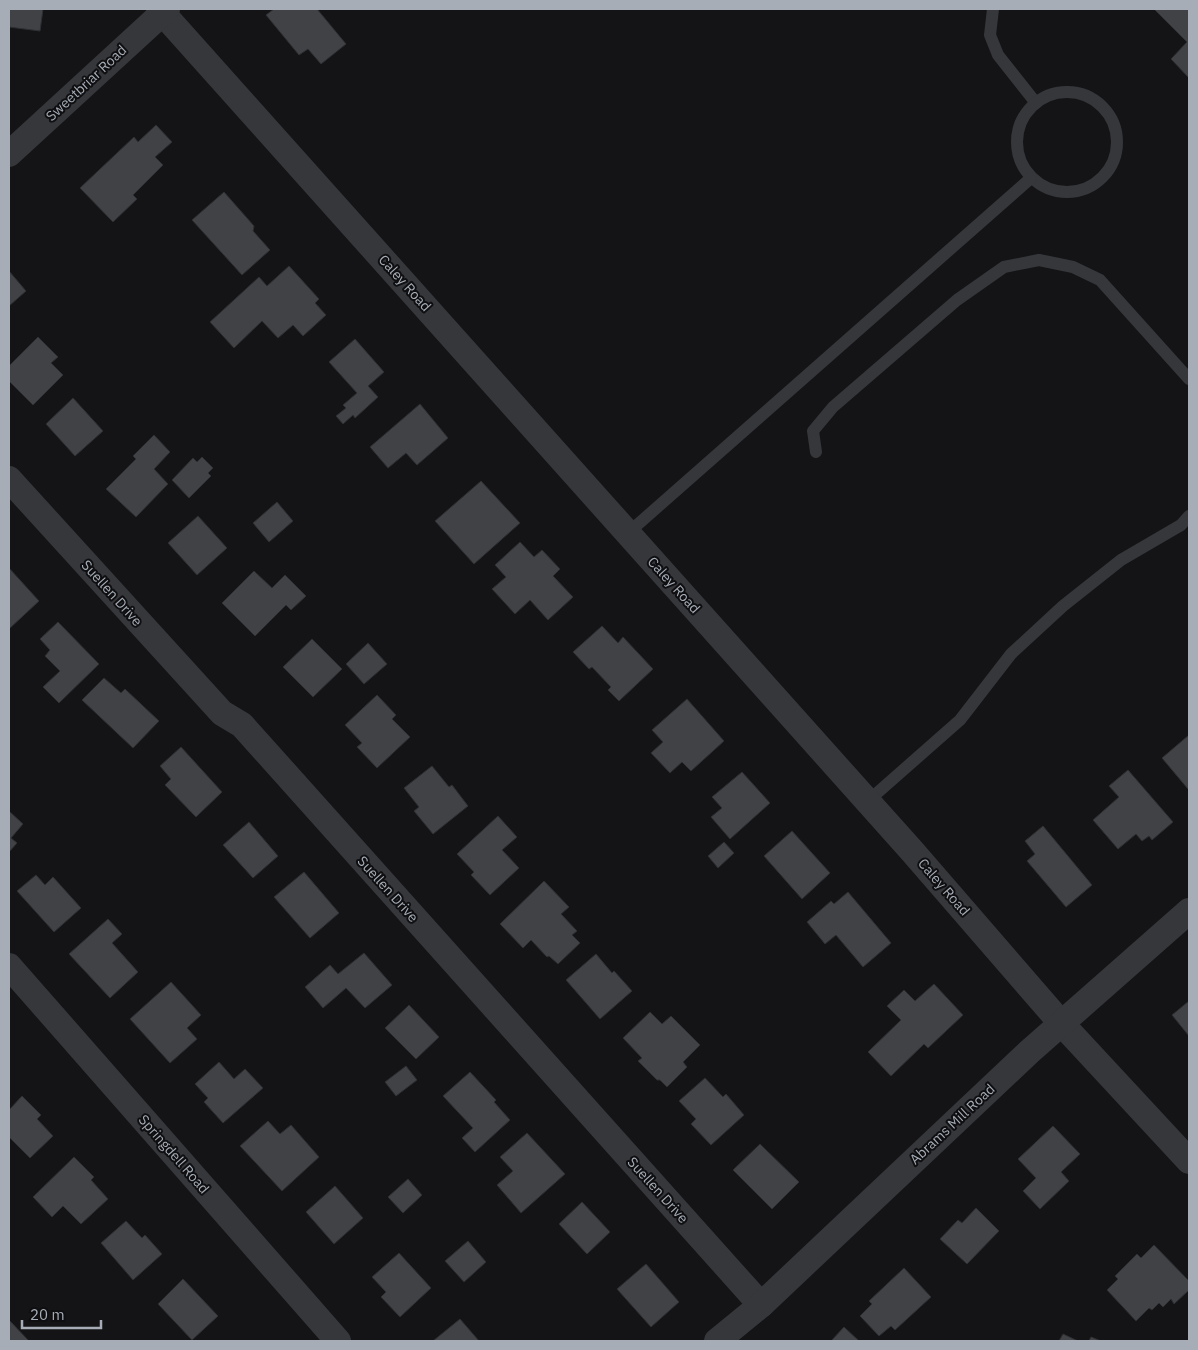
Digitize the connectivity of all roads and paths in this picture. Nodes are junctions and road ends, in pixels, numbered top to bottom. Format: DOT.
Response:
graph roads {
  1 [pos="993,9"];
  2 [pos="163,10"];
  3 [pos="1036,103"];
  4 [pos="9,154"];
  5 [pos="1031,178"];
  6 [pos="1189,379"];
  7 [pos="816,452"];
  8 [pos="9,479"];
  9 [pos="1189,516"];
  10 [pos="628,533"];
  11 [pos="868,801"];
  12 [pos="1189,911"];
  13 [pos="9,966"];
  14 [pos="1061,1024"];
  15 [pos="1189,1161"];
  16 [pos="761,1305"];
  17 [pos="338,1341"];
  18 [pos="717,1341"];
  1 -- 3 [label="lane"];
  2 -- 4 [label="street, Sweetbriar Road"];
  2 -- 10 [label="street, Caley Road"];
  3 -- 5 [label="lane"];
  3 -- 5 [label="lane"];
  5 -- 10 [label="lane"];
  6 -- 7 [label="lane"];
  8 -- 16 [label="street, Suellen Drive"];
  9 -- 11 [label="lane"];
  10 -- 11 [label="street, Caley Road"];
  11 -- 14 [label="street, Caley Road"];
  12 -- 14 [label="street, Abrams Mill Road"];
  13 -- 17 [label="street, Springdell Road"];
  14 -- 15 [label="street, Caley Road"];
  14 -- 16 [label="street, Abrams Mill Road"];
  16 -- 18 [label="street, Abrams Mill Road"];
}
